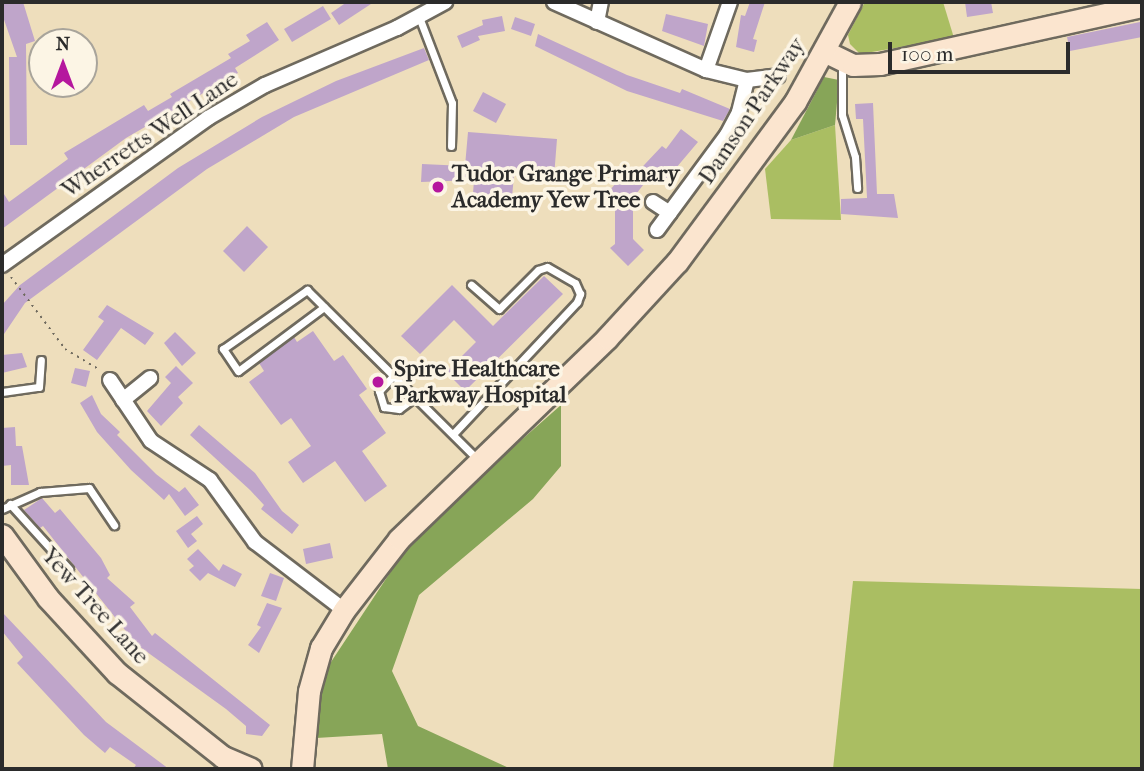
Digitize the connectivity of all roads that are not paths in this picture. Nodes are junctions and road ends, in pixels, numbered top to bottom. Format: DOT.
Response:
graph roads {
  1 [pos="445,2"];
  2 [pos="554,2"];
  3 [pos="601,2"];
  4 [pos="730,2"];
  5 [pos="850,2"];
  6 [pos="1142,6"];
  7 [pos="419,16"];
  8 [pos="597,22"];
  9 [pos="833,56"];
  10 [pos="706,70"];
  11 [pos="778,76"];
  12 [pos="747,80"];
  13 [pos="451,145"];
  14 [pos="857,188"];
  15 [pos="653,202"];
  16 [pos="670,213"];
  17 [pos="657,230"];
  18 [pos="2,265"];
  19 [pos="471,285"];
  20 [pos="324,307"];
  21 [pos="41,360"];
  22 [pos="394,375"];
  23 [pos="150,378"];
  24 [pos="110,380"];
  25 [pos="2,392"];
  26 [pos="416,396"];
  27 [pos="123,400"];
  28 [pos="454,433"];
  29 [pos="478,460"];
  30 [pos="10,505"];
  31 [pos="2,509"];
  32 [pos="114,525"];
  33 [pos="2,535"];
  34 [pos="69,569"];
  35 [pos="344,610"];
  36 [pos="231,763"];
  37 [pos="251,769"];
  38 [pos="302,769"];
  1 -- 7 [label="street, Wherretts Well Lane"];
  2 -- 8 [label="street"];
  3 -- 8 [label="street"];
  4 -- 10 [label="street"];
  5 -- 9 [label="street, Damson Parkway"];
  6 -- 9 [label="street"];
  7 -- 13 [label="lane"];
  7 -- 18 [label="street, Wherretts Well Lane"];
  8 -- 10 [label="street"];
  9 -- 14 [label="lane"];
  9 -- 29 [label="street, Damson Parkway"];
  10 -- 12 [label="street"];
  11 -- 12 [label="street"];
  12 -- 16 [label="street"];
  15 -- 16 [label="street"];
  16 -- 17 [label="street"];
  19 -- 28 [label="lane"];
  20 -- 20 [label="lane"];
  20 -- 22 [label="lane"];
  21 -- 25 [label="lane"];
  22 -- 26 [label="lane"];
  22 -- 26 [label="lane"];
  23 -- 27 [label="street"];
  24 -- 27 [label="street"];
  26 -- 28 [label="lane"];
  27 -- 35 [label="street"];
  28 -- 29 [label="lane"];
  29 -- 35 [label="street, Damson Parkway"];
  30 -- 31 [label="lane"];
  30 -- 32 [label="lane"];
  30 -- 34 [label="lane"];
  33 -- 36 [label="street, Yew Tree Lane"];
  35 -- 38 [label="street, Damson Parkway"];
  36 -- 37 [label="street, Yew Tree Lane"];
}
